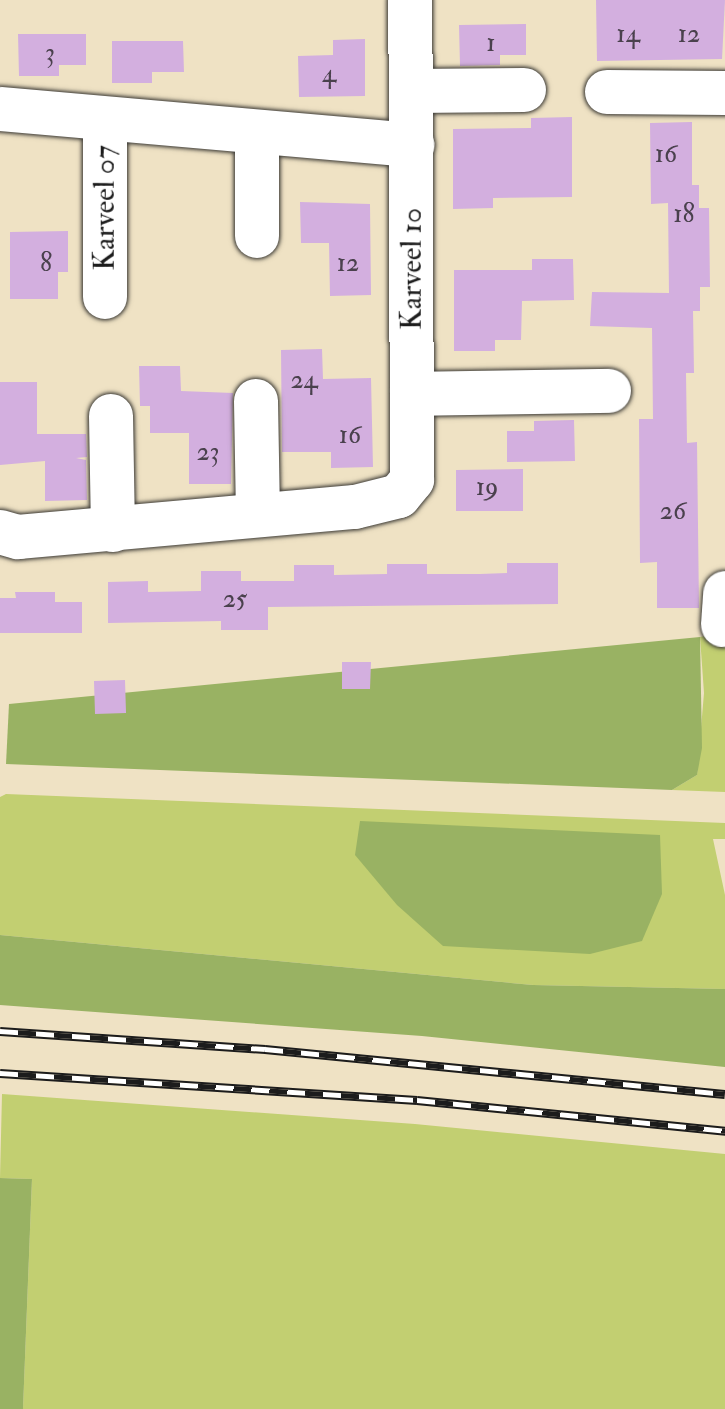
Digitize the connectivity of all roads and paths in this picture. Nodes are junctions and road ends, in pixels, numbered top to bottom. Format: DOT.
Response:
graph roads {
  1 [pos="410,0"];
  2 [pos="524,90"];
  3 [pos="412,91"];
  4 [pos="607,92"];
  5 [pos="725,93"];
  6 [pos="0,109"];
  7 [pos="105,119"];
  8 [pos="257,132"];
  9 [pos="412,145"];
  10 [pos="257,236"];
  11 [pos="105,297"];
  12 [pos="609,391"];
  13 [pos="412,394"];
  14 [pos="256,401"];
  15 [pos="111,416"];
  16 [pos="258,513"];
  17 [pos="113,530"];
  18 [pos="0,532"];
  1 -- 3 [label="street, Karveel 10"];
  2 -- 3 [label="street"];
  3 -- 9 [label="street, Karveel 10"];
  4 -- 5 [label="street"];
  6 -- 7 [label="street, Karveel 07"];
  7 -- 8 [label="street, Karveel 07"];
  7 -- 11 [label="street, Karveel 07"];
  8 -- 9 [label="street"];
  8 -- 10 [label="street"];
  9 -- 13 [label="street, Karveel 10"];
  12 -- 13 [label="street"];
  13 -- 16 [label="street, Karveel 10"];
  14 -- 16 [label="street"];
  15 -- 17 [label="street"];
  16 -- 17 [label="street, Karveel 10"];
  17 -- 18 [label="street, Karveel 10"];
}
